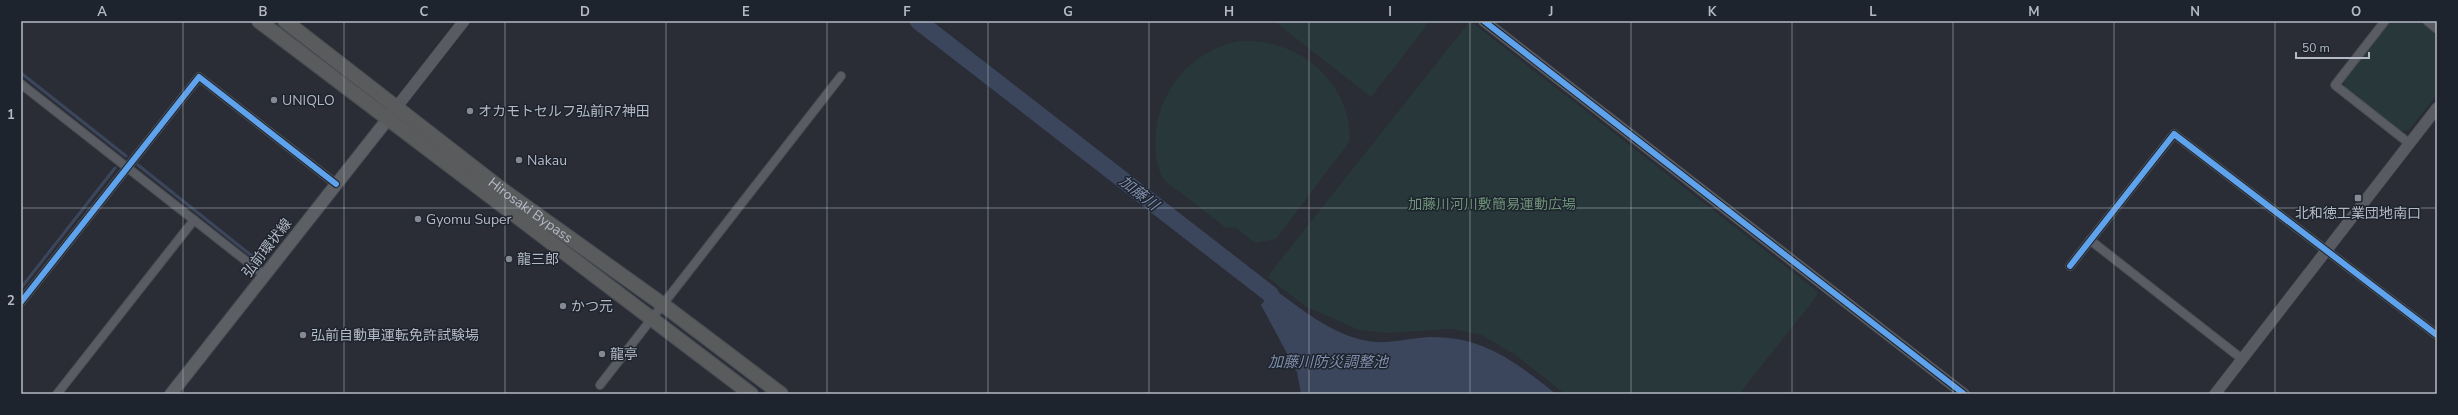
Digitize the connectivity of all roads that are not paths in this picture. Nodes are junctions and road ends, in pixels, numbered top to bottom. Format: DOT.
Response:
graph roads {
  1 [pos="259,21"];
  2 [pos="285,21"];
  3 [pos="464,21"];
  4 [pos="1484,21"];
  5 [pos="2386,21"];
  6 [pos="2427,21"];
  7 [pos="2437,29"];
  8 [pos="841,76"];
  9 [pos="21,84"];
  10 [pos="396,108"];
  11 [pos="2437,108"];
  12 [pos="387,120"];
  13 [pos="2410,144"];
  14 [pos="127,168"];
  15 [pos="336,184"];
  16 [pos="194,220"];
  17 [pos="2090,240"];
  18 [pos="2327,250"];
  19 [pos="2070,266"];
  20 [pos="264,275"];
  21 [pos="21,302"];
  22 [pos="662,304"];
  23 [pos="653,317"];
  24 [pos="2437,336"];
  25 [pos="2242,359"];
  26 [pos="600,385"];
  27 [pos="56,394"];
  28 [pos="171,394"];
  29 [pos="751,394"];
  30 [pos="781,394"];
  31 [pos="1964,394"];
  32 [pos="2215,394"];
  1 -- 12 [label="highway, Hirosaki Bypass"];
  2 -- 10 [label="highway, Hirosaki Bypass"];
  3 -- 10 [label="street"];
  4 -- 31 [label="street"];
  5 -- 13 [label="street"];
  6 -- 7 [label="street"];
  8 -- 22 [label="street"];
  9 -- 14 [label="street"];
  10 -- 12 [label="street"];
  10 -- 22 [label="highway, Hirosaki Bypass"];
  11 -- 13 [label="street"];
  12 -- 15 [label="main road, 弘前環状線"];
  12 -- 23 [label="highway, Hirosaki Bypass"];
  13 -- 18 [label="street"];
  14 -- 15 [label="street"];
  14 -- 16 [label="street"];
  14 -- 21 [label="street"];
  15 -- 20 [label="main road, 弘前環状線"];
  16 -- 20 [label="street"];
  16 -- 27 [label="street"];
  17 -- 18 [label="street"];
  17 -- 19 [label="street"];
  17 -- 25 [label="street"];
  18 -- 24 [label="street"];
  18 -- 25 [label="street"];
  20 -- 28 [label="main road, 弘前環状線"];
  22 -- 23 [label="street"];
  22 -- 30 [label="highway, Hirosaki Bypass"];
  23 -- 26 [label="street"];
  23 -- 29 [label="highway, Hirosaki Bypass"];
  25 -- 32 [label="street"];
}
